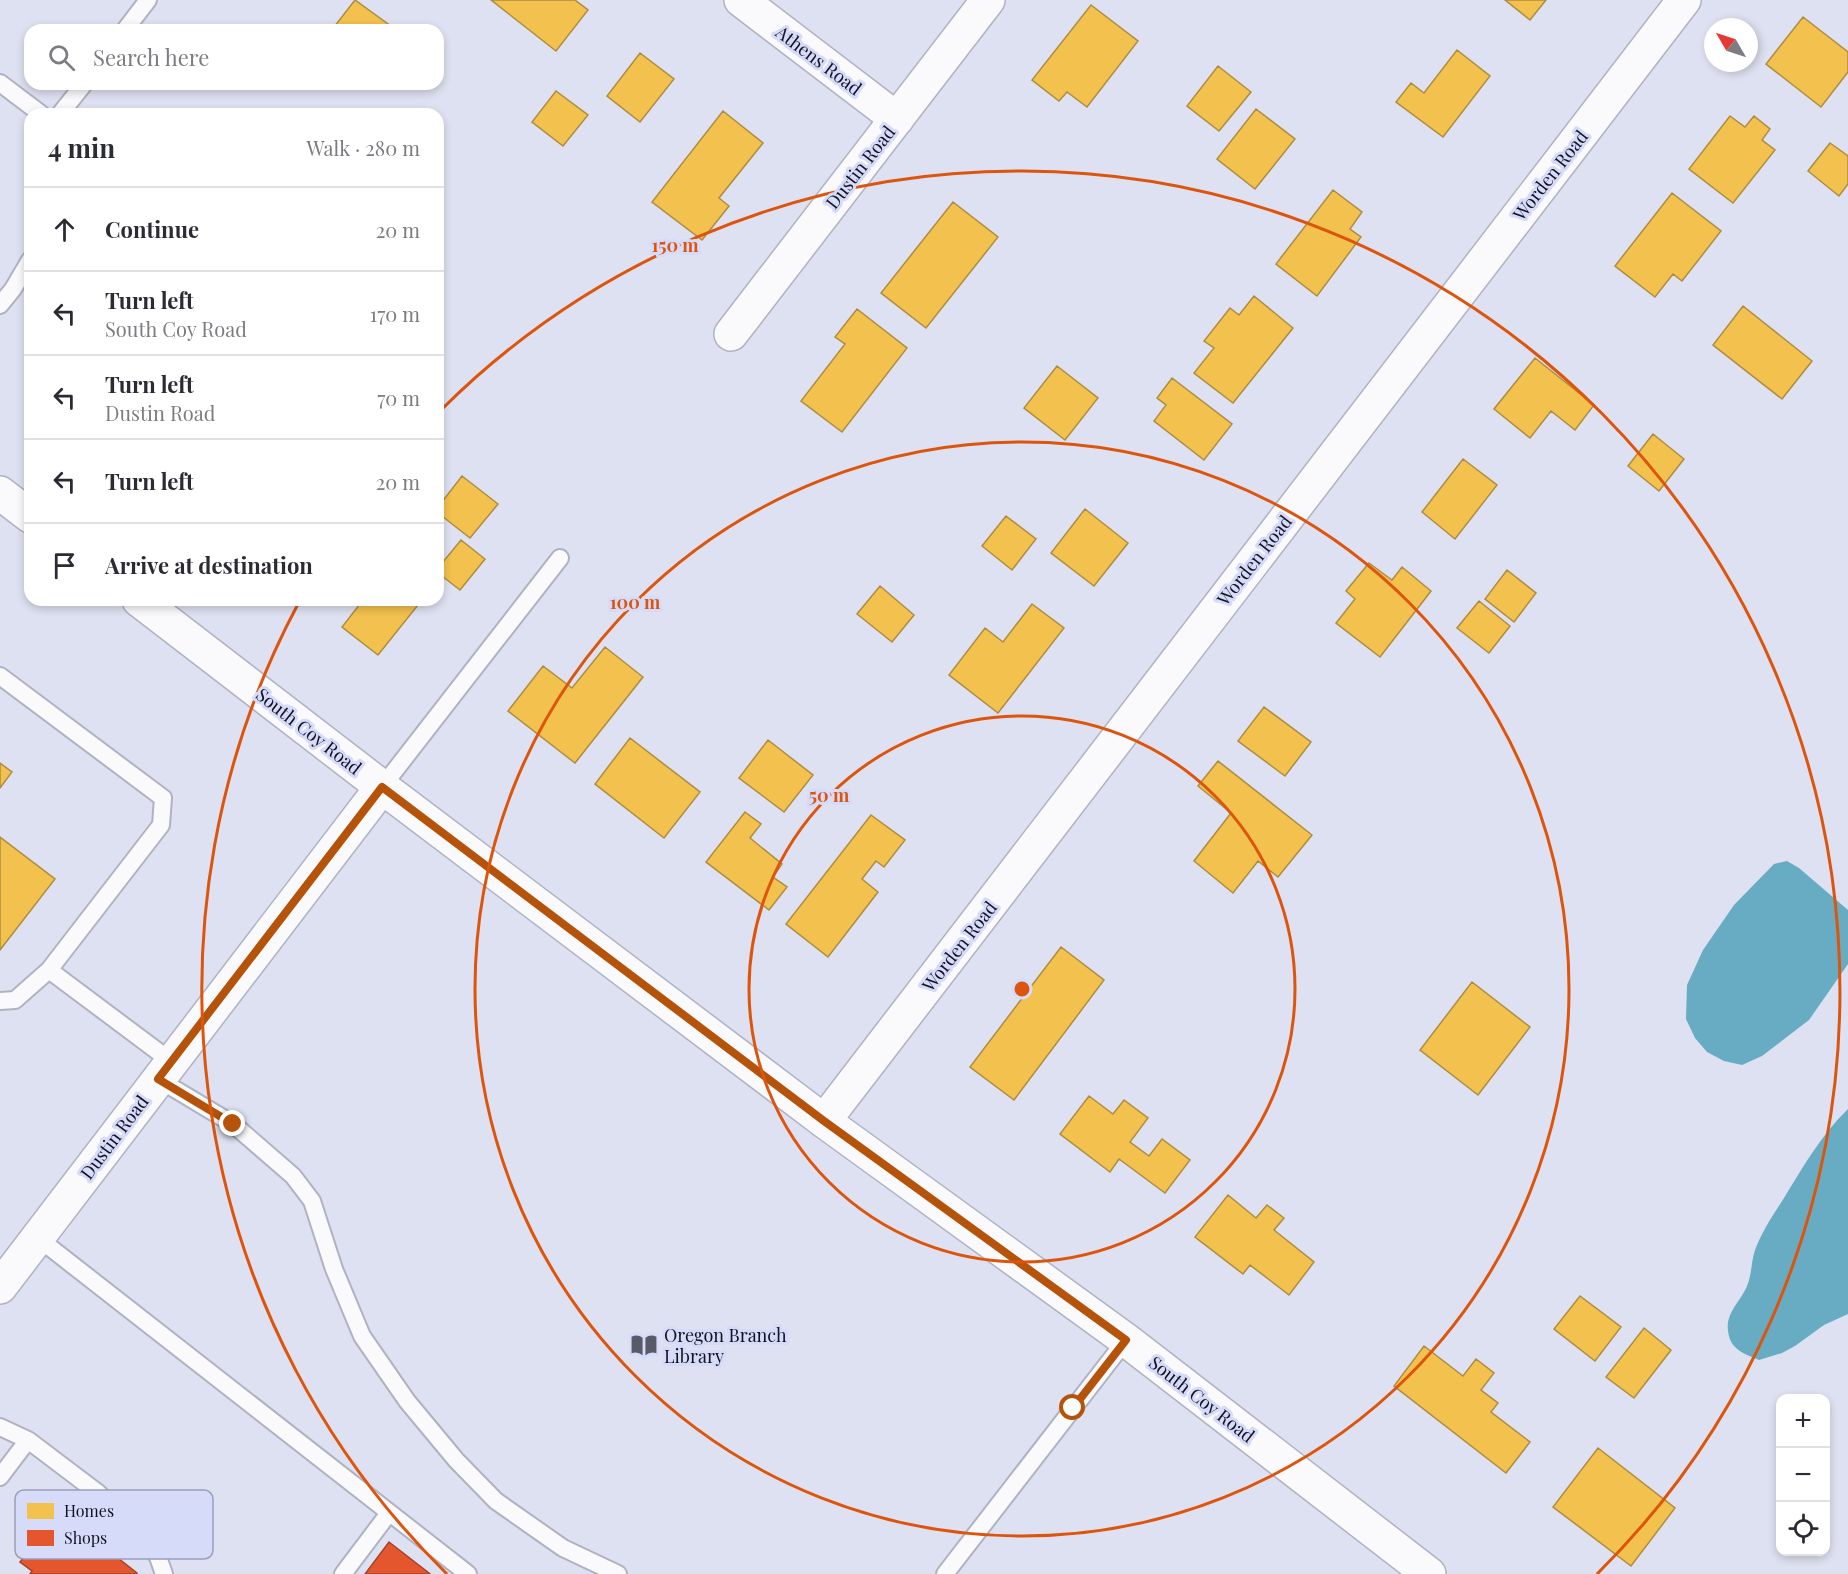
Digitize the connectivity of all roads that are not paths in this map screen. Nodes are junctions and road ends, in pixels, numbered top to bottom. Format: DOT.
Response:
graph roads {
  1 [pos="148,0"];
  2 [pos="741,0"];
  3 [pos="988,0"];
  4 [pos="1684,0"];
  5 [pos="130,24"];
  6 [pos="0,83"];
  7 [pos="79,90"];
  8 [pos="33,108"];
  9 [pos="65,108"];
  10 [pos="897,119"];
  11 [pos="24,270"];
  12 [pos="0,305"];
  13 [pos="731,334"];
  14 [pos="0,493"];
  15 [pos="24,511"];
  16 [pos="560,558"];
  17 [pos="147,606"];
  18 [pos="0,676"];
  19 [pos="382,787"];
  20 [pos="49,970"];
  21 [pos="0,1001"];
  22 [pos="165,1071"];
  23 [pos="824,1121"];
  24 [pos="38,1238"];
  25 [pos="4,1274"];
  26 [pos="1126,1340"];
  27 [pos="0,1427"];
  28 [pos="28,1440"];
  29 [pos="0,1477"];
  30 [pos="94,1490"];
  31 [pos="389,1513"];
  32 [pos="159,1559"];
  33 [pos="164,1574"];
  34 [pos="342,1574"];
  35 [pos="468,1574"];
  36 [pos="618,1574"];
  37 [pos="945,1574"];
  38 [pos="1429,1574"];
  1 -- 5 [label="lane"];
  2 -- 10 [label="street, Athens Road"];
  3 -- 10 [label="street, Dustin Road"];
  4 -- 23 [label="street, Worden Road"];
  6 -- 8 [label="lane"];
  7 -- 9 [label="lane"];
  10 -- 13 [label="street, Dustin Road"];
  11 -- 12 [label="lane"];
  14 -- 15 [label="street"];
  16 -- 19 [label="lane"];
  17 -- 19 [label="street, South Coy Road"];
  18 -- 20 [label="lane"];
  19 -- 22 [label="street, Dustin Road"];
  19 -- 23 [label="street, South Coy Road"];
  20 -- 21 [label="lane"];
  20 -- 22 [label="lane"];
  22 -- 24 [label="street, Dustin Road"];
  22 -- 36 [label="lane"];
  23 -- 26 [label="street, South Coy Road"];
  24 -- 25 [label="street, Dustin Road"];
  24 -- 31 [label="lane"];
  26 -- 37 [label="lane"];
  26 -- 38 [label="street, South Coy Road"];
  27 -- 28 [label="lane"];
  28 -- 29 [label="lane"];
  28 -- 30 [label="lane"];
  31 -- 34 [label="lane"];
  31 -- 35 [label="lane"];
  32 -- 33 [label="lane"];
}
